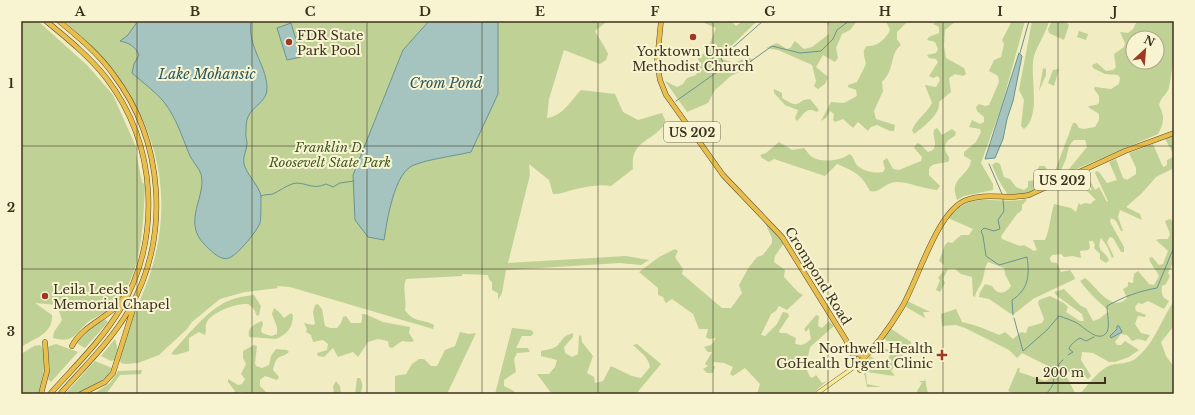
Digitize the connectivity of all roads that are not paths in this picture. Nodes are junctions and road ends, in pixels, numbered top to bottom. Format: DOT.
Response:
graph roads {
  1 [pos="46,21"];
  2 [pos="59,21"];
  3 [pos="661,21"];
  4 [pos="1174,133"];
  5 [pos="148,263"];
  6 [pos="136,276"];
  7 [pos="45,342"];
  8 [pos="72,346"];
  9 [pos="851,352"];
  10 [pos="864,358"];
  11 [pos="857,365"];
  12 [pos="860,370"];
  13 [pos="41,394"];
  14 [pos="50,394"];
  15 [pos="60,394"];
  16 [pos="81,394"];
  17 [pos="816,394"];
  1 -- 6 [label="highway"];
  2 -- 5 [label="highway"];
  3 -- 9 [label="highway, Crompond Road / US 202"];
  4 -- 10 [label="highway, US 202"];
  5 -- 15 [label="highway"];
  5 -- 16 [label="highway"];
  6 -- 8 [label="highway"];
  6 -- 14 [label="highway"];
  7 -- 13 [label="highway"];
  9 -- 10 [label="highway"];
  9 -- 11 [label="highway, Crompond Road / US 202"];
  10 -- 11 [label="highway, US 202"];
  10 -- 12 [label="highway"];
  11 -- 17 [label="main road"];
}
